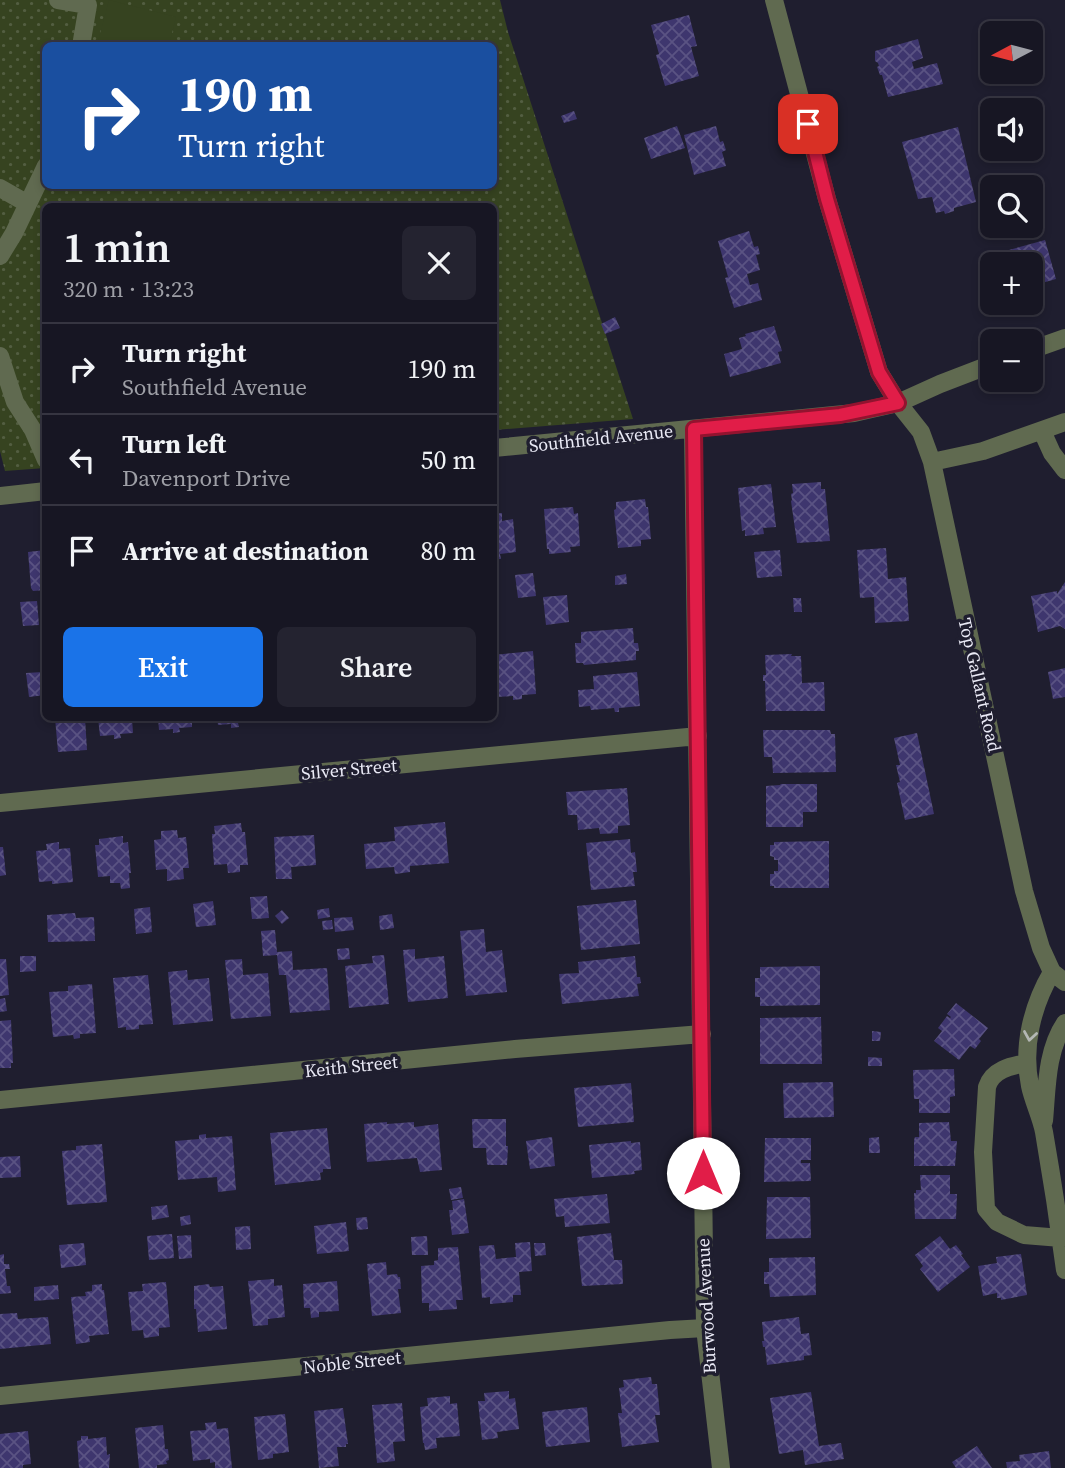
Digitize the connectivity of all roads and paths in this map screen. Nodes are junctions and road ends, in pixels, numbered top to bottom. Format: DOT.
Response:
graph roads {
  1 [pos="58,0"];
  2 [pos="774,0"];
  3 [pos="88,3"];
  4 [pos="82,42"];
  5 [pos="42,174"];
  6 [pos="0,188"];
  7 [pos="28,204"];
  8 [pos="0,256"];
  9 [pos="1065,338"];
  10 [pos="1043,346"];
  11 [pos="0,356"];
  12 [pos="980,369"];
  13 [pos="898,403"];
  14 [pos="1065,422"];
  15 [pos="694,429"];
  16 [pos="1042,431"];
  17 [pos="497,448"];
  18 [pos="42,451"];
  19 [pos="932,461"];
  20 [pos="1065,470"];
  21 [pos="42,491"];
  22 [pos="0,496"];
  23 [pos="698,736"];
  24 [pos="0,803"];
  25 [pos="1059,977"];
  26 [pos="1065,1023"];
  27 [pos="702,1034"];
  28 [pos="1027,1063"];
  29 [pos="0,1100"];
  30 [pos="1043,1128"];
  31 [pos="1061,1238"];
  32 [pos="1065,1270"];
  33 [pos="705,1328"];
  34 [pos="0,1396"];
  35 [pos="721,1468"];
  1 -- 3 [label="street"];
  2 -- 13 [label="street, Top Gallant Road"];
  3 -- 4 [label="street"];
  5 -- 7 [label="street"];
  6 -- 7 [label="street"];
  7 -- 8 [label="street"];
  9 -- 10 [label="street"];
  11 -- 18 [label="street"];
  12 -- 13 [label="street, Southfield Avenue"];
  13 -- 15 [label="street, Southfield Avenue"];
  13 -- 19 [label="street, Top Gallant Road"];
  14 -- 16 [label="street"];
  15 -- 17 [label="street, Southfield Avenue"];
  15 -- 23 [label="street, Burwood Avenue"];
  16 -- 19 [label="street"];
  16 -- 20 [label="street"];
  19 -- 25 [label="street, Top Gallant Road"];
  21 -- 22 [label="street"];
  23 -- 24 [label="street, Silver Street"];
  23 -- 27 [label="street, Burwood Avenue"];
  25 -- 28 [label="street, Top Gallant Road, one-way"];
  26 -- 30 [label="street, Top Gallant Road"];
  27 -- 29 [label="street, Keith Street"];
  27 -- 33 [label="street, Burwood Avenue"];
  28 -- 30 [label="street, Top Gallant Road"];
  28 -- 31 [label="street"];
  30 -- 31 [label="street, Top Gallant Road"];
  31 -- 32 [label="street, Top Gallant Road"];
  33 -- 34 [label="street, Noble Street"];
  33 -- 35 [label="street, Burwood Avenue"];
}
